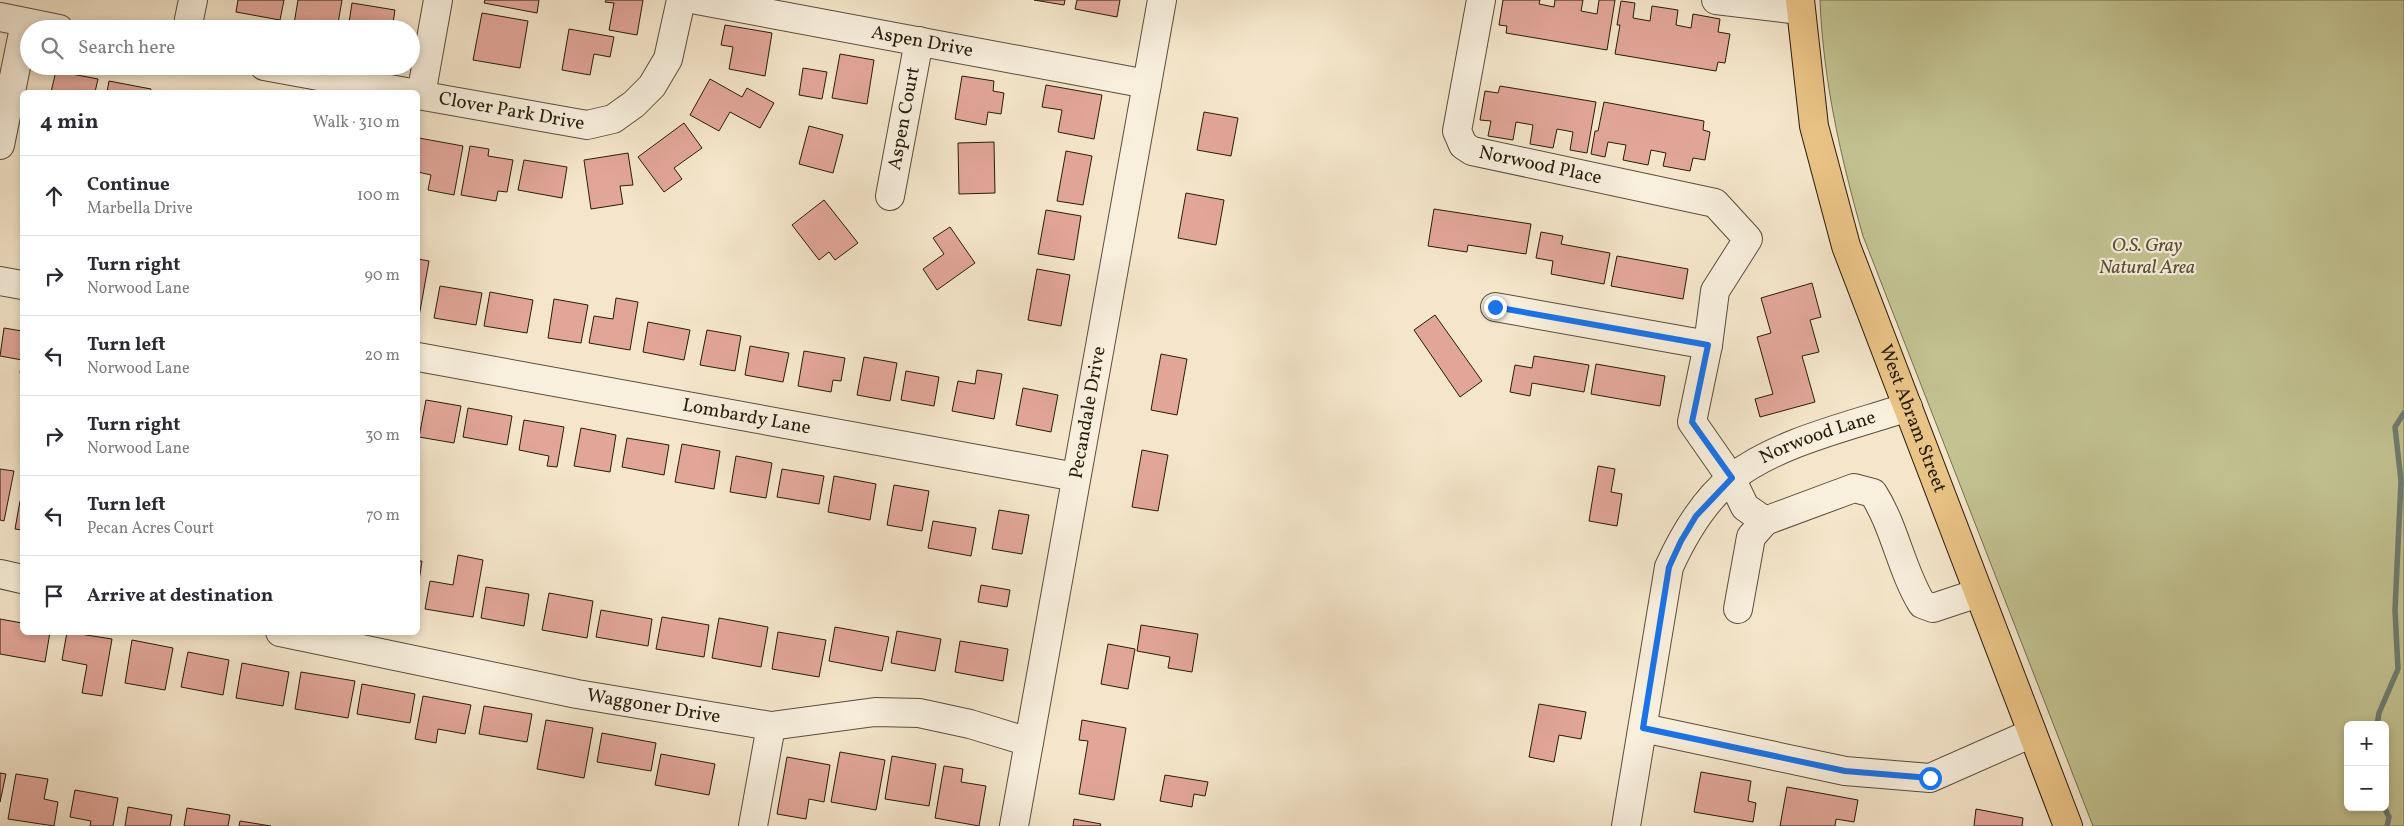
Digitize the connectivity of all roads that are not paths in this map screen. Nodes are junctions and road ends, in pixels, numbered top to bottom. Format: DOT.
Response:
graph roads {
  1 [pos="192,0"];
  2 [pos="438,0"];
  3 [pos="680,0"];
  4 [pos="697,0"];
  5 [pos="1162,0"];
  6 [pos="1481,0"];
  7 [pos="1716,0"];
  8 [pos="1800,5"];
  9 [pos="13,20"];
  10 [pos="189,20"];
  11 [pos="918,41"];
  12 [pos="420,74"];
  13 [pos="313,75"];
  14 [pos="420,75"];
  15 [pos="1147,84"];
  16 [pos="393,90"];
  17 [pos="416,90"];
  18 [pos="420,95"];
  19 [pos="0,145"];
  20 [pos="890,196"];
  21 [pos="0,281"];
  22 [pos="20,285"];
  23 [pos="1495,307"];
  24 [pos="1708,345"];
  25 [pos="420,357"];
  26 [pos="1908,407"];
  27 [pos="1076,477"];
  28 [pos="1732,478"];
  29 [pos="1765,521"];
  30 [pos="0,574"];
  31 [pos="20,579"];
  32 [pos="1978,593"];
  33 [pos="1738,609"];
  34 [pos="294,635"];
  35 [pos="771,726"];
  36 [pos="1643,728"];
  37 [pos="2032,733"];
  38 [pos="1030,742"];
  39 [pos="753,826"];
  40 [pos="1014,826"];
  41 [pos="1626,826"];
  42 [pos="2068,826"];
  1 -- 10 [label="street"];
  2 -- 12 [label="street"];
  3 -- 18 [label="street, Clover Park Drive"];
  4 -- 11 [label="street, Aspen Drive"];
  5 -- 15 [label="street, Pecandale Drive"];
  6 -- 24 [label="street, Norwood Place"];
  7 -- 8 [label="street"];
  8 -- 26 [label="main road, West Abram Street"];
  9 -- 19 [label="street"];
  11 -- 15 [label="street, Aspen Drive"];
  11 -- 20 [label="street, Aspen Court"];
  13 -- 16 [label="street, Clover Park Drive"];
  14 -- 17 [label="street"];
  15 -- 27 [label="street, Pecandale Drive"];
  21 -- 22 [label="street"];
  23 -- 24 [label="street"];
  24 -- 28 [label="street"];
  25 -- 27 [label="street, Lombardy Lane"];
  26 -- 28 [label="street, Norwood Lane"];
  26 -- 32 [label="main road, West Abram Street"];
  27 -- 38 [label="street, Pecandale Drive"];
  28 -- 29 [label="street"];
  28 -- 36 [label="street, Norwood Lane"];
  29 -- 32 [label="street"];
  29 -- 33 [label="street"];
  30 -- 31 [label="street"];
  32 -- 37 [label="main road, West Abram Street"];
  34 -- 35 [label="street, Waggoner Drive"];
  35 -- 38 [label="street, Waggoner Drive"];
  35 -- 39 [label="street"];
  36 -- 37 [label="street"];
  36 -- 41 [label="street, Norwood Lane"];
  37 -- 42 [label="main road, West Abram Street"];
  38 -- 40 [label="street, Pecandale Drive"];
}
